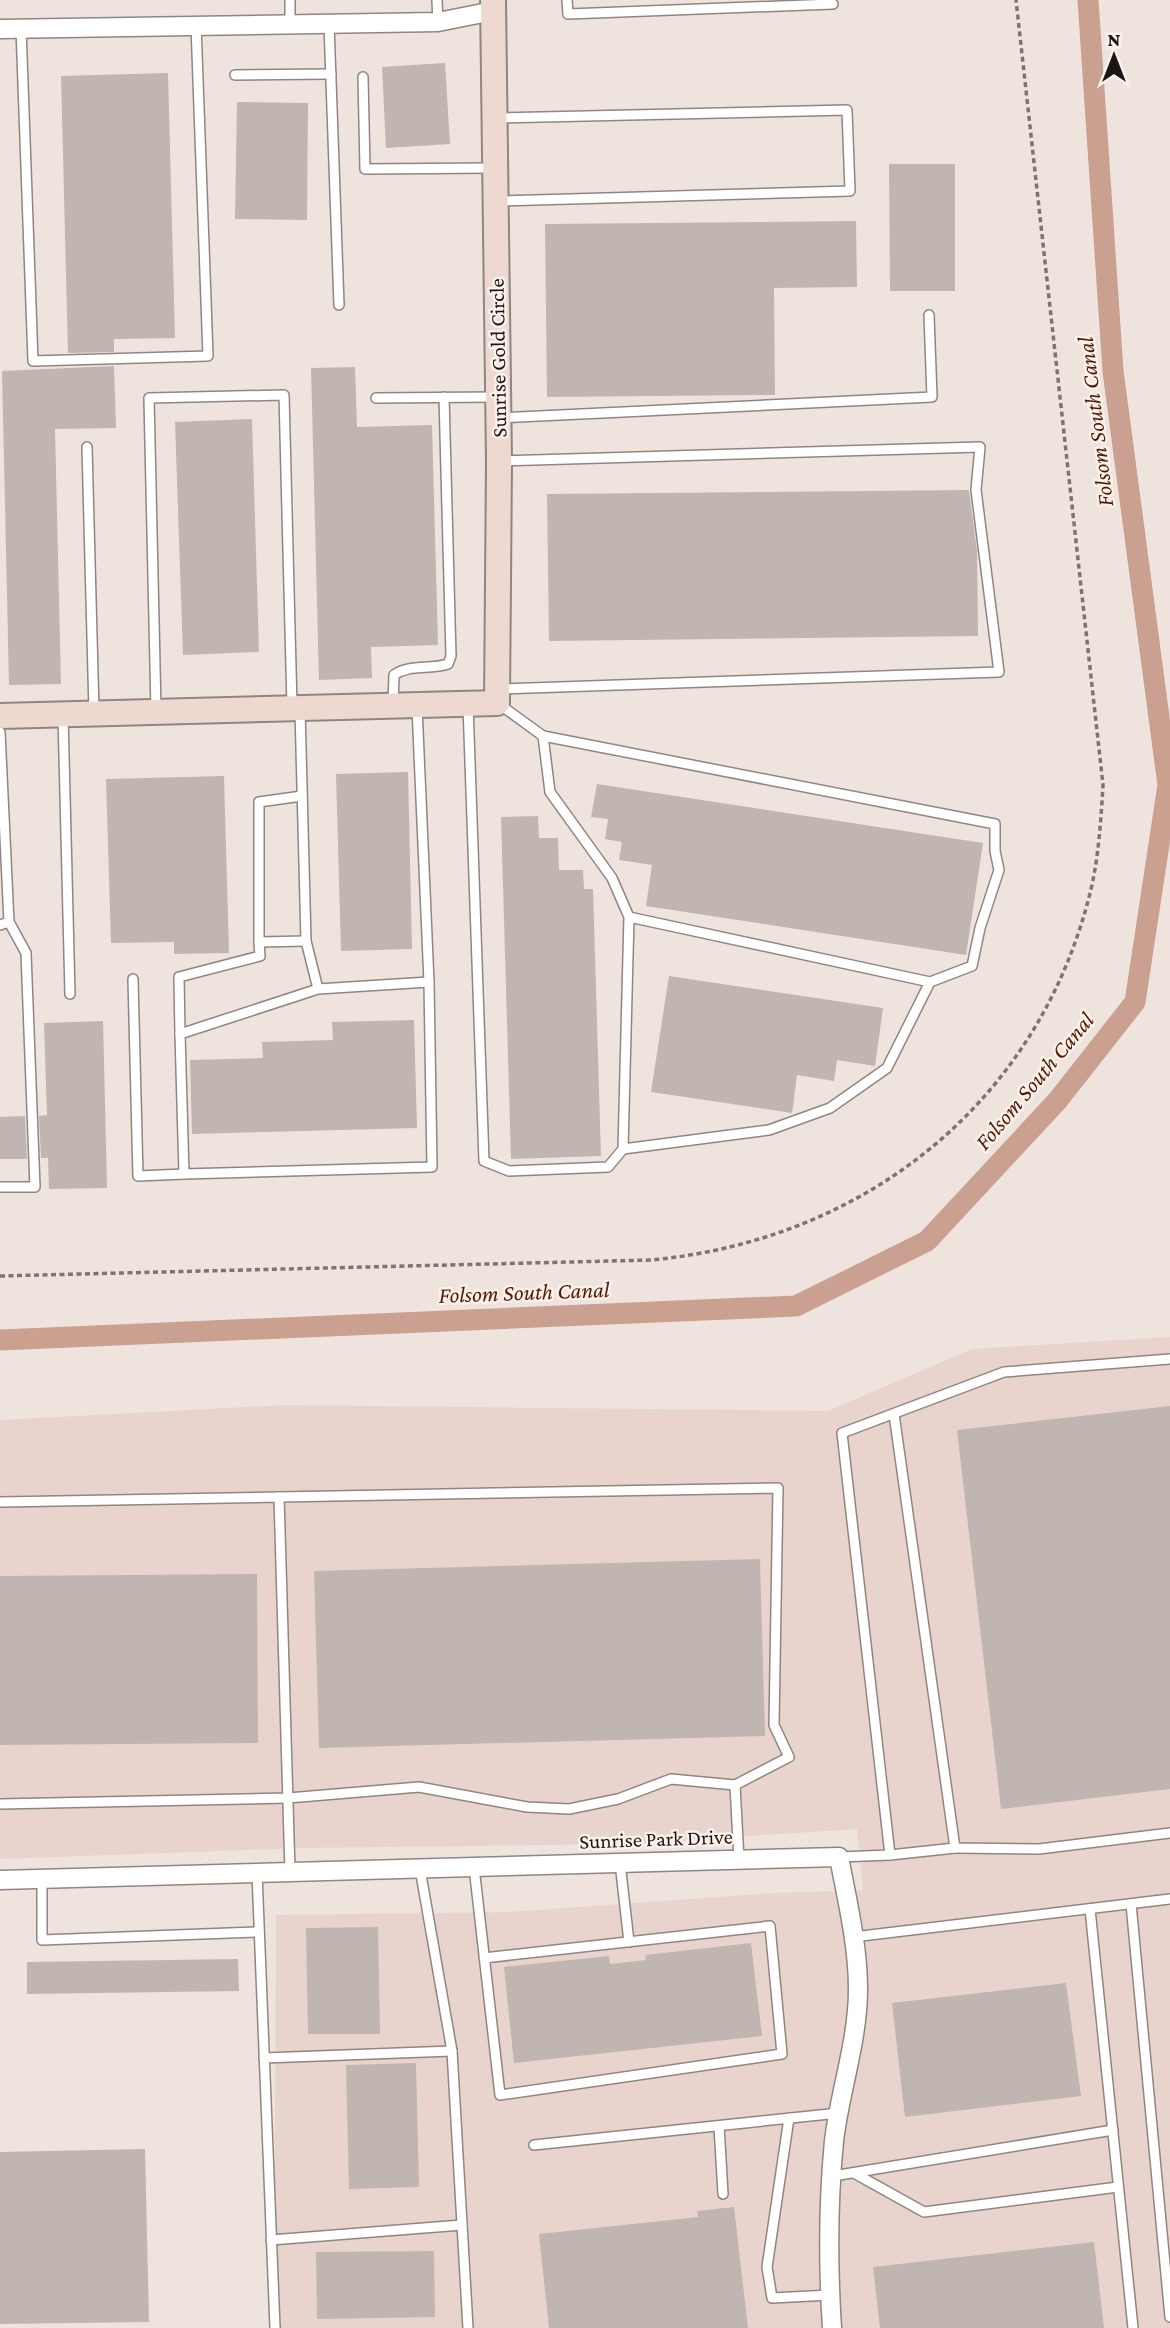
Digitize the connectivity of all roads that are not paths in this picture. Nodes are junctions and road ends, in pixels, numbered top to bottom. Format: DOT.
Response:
graph roads {
  1 [pos="290,0"];
  2 [pos="437,0"];
  3 [pos="566,0"];
  4 [pos="833,4"];
  5 [pos="493,5"];
  6 [pos="438,22"];
  7 [pos="290,24"];
  8 [pos="329,24"];
  9 [pos="196,26"];
  10 [pos="21,28"];
  11 [pos="0,29"];
  12 [pos="331,74"];
  13 [pos="235,75"];
  14 [pos="363,77"];
  15 [pos="496,118"];
  16 [pos="495,168"];
  17 [pos="496,201"];
  18 [pos="339,305"];
  19 [pos="929,315"];
  20 [pos="444,397"];
  21 [pos="376,398"];
  22 [pos="498,407"];
  23 [pos="87,447"];
  24 [pos="499,461"];
  25 [pos="497,696"];
  26 [pos="468,703"];
  27 [pos="405,705"];
  28 [pos="296,708"];
  29 [pos="156,712"];
  30 [pos="94,713"];
  31 [pos="63,714"];
  32 [pos="0,716"];
  33 [pos="0,732"];
  34 [pos="542,736"];
  35 [pos="302,796"];
  36 [pos="629,917"];
  37 [pos="4,923"];
  38 [pos="306,940"];
  39 [pos="260,942"];
  40 [pos="133,979"];
  41 [pos="429,982"];
  42 [pos="930,982"];
  43 [pos="318,989"];
  44 [pos="70,994"];
  45 [pos="180,1034"];
  46 [pos="623,1149"];
  47 [pos="184,1174"];
  48 [pos="0,1187"];
  49 [pos="1170,1359"];
  50 [pos="894,1414"];
  51 [pos="279,1497"];
  52 [pos="0,1502"];
  53 [pos="735,1785"];
  54 [pos="288,1798"];
  55 [pos="0,1804"];
  56 [pos="1170,1833"];
  57 [pos="955,1849"];
  58 [pos="890,1855"];
  59 [pos="839,1857"];
  60 [pos="739,1860"];
  61 [pos="620,1863"];
  62 [pos="474,1867"];
  63 [pos="420,1868"];
  64 [pos="290,1872"];
  65 [pos="257,1873"];
  66 [pos="42,1879"];
  67 [pos="0,1880"];
  68 [pos="1170,1899"];
  69 [pos="1131,1904"];
  70 [pos="1090,1909"];
  71 [pos="259,1932"];
  72 [pos="853,1937"];
  73 [pos="629,1942"];
  74 [pos="484,1958"];
  75 [pos="452,2051"];
  76 [pos="264,2058"];
  77 [pos="839,2113"];
  78 [pos="789,2118"];
  79 [pos="719,2126"];
  80 [pos="1113,2130"];
  81 [pos="534,2145"];
  82 [pos="854,2173"];
  83 [pos="833,2176"];
  84 [pos="1118,2188"];
  85 [pos="723,2194"];
  86 [pos="462,2225"];
  87 [pos="271,2240"];
  88 [pos="830,2295"];
  89 [pos="1170,2317"];
  90 [pos="275,2328"];
  91 [pos="468,2328"];
  92 [pos="832,2328"];
  93 [pos="1133,2328"];
  1 -- 7 [label="lane"];
  2 -- 6 [label="lane"];
  3 -- 4 [label="lane"];
  5 -- 6 [label="street, Sunrise Gold Circle"];
  5 -- 15 [label="street, Sunrise Gold Circle"];
  6 -- 8 [label="street, Sunrise Gold Circle"];
  7 -- 8 [label="street, Sunrise Gold Circle"];
  7 -- 9 [label="street, Sunrise Gold Circle"];
  8 -- 12 [label="lane"];
  9 -- 10 [label="street, Sunrise Gold Circle"];
  9 -- 10 [label="lane"];
  10 -- 11 [label="street, Sunrise Gold Circle"];
  12 -- 13 [label="lane"];
  12 -- 18 [label="lane"];
  14 -- 16 [label="lane"];
  15 -- 16 [label="street, Sunrise Gold Circle"];
  15 -- 17 [label="lane"];
  16 -- 17 [label="street, Sunrise Gold Circle"];
  17 -- 22 [label="street, Sunrise Gold Circle"];
  19 -- 22 [label="lane"];
  20 -- 21 [label="lane"];
  20 -- 22 [label="lane"];
  20 -- 27 [label="lane"];
  22 -- 24 [label="street, Sunrise Gold Circle"];
  23 -- 30 [label="lane"];
  24 -- 25 [label="street, Sunrise Gold Circle"];
  24 -- 25 [label="lane"];
  25 -- 26 [label="street"];
  25 -- 34 [label="lane"];
  26 -- 27 [label="street"];
  26 -- 46 [label="lane"];
  27 -- 28 [label="street"];
  27 -- 41 [label="lane"];
  28 -- 29 [label="street"];
  28 -- 29 [label="lane"];
  28 -- 35 [label="lane"];
  29 -- 30 [label="street"];
  30 -- 31 [label="street"];
  31 -- 32 [label="street"];
  31 -- 44 [label="lane"];
  33 -- 37 [label="lane"];
  34 -- 36 [label="lane"];
  34 -- 42 [label="lane"];
  35 -- 38 [label="lane"];
  35 -- 39 [label="lane"];
  36 -- 42 [label="lane"];
  36 -- 46 [label="lane"];
  37 -- 48 [label="lane"];
  38 -- 39 [label="lane"];
  38 -- 43 [label="lane"];
  39 -- 45 [label="lane"];
  40 -- 47 [label="lane"];
  41 -- 43 [label="lane"];
  41 -- 47 [label="lane"];
  42 -- 46 [label="lane"];
  43 -- 45 [label="lane"];
  45 -- 47 [label="lane"];
  49 -- 50 [label="lane"];
  50 -- 57 [label="lane"];
  50 -- 58 [label="lane"];
  51 -- 52 [label="lane"];
  51 -- 53 [label="lane"];
  51 -- 54 [label="lane"];
  53 -- 54 [label="lane"];
  53 -- 60 [label="lane"];
  54 -- 55 [label="lane"];
  54 -- 64 [label="lane"];
  56 -- 57 [label="lane"];
  57 -- 58 [label="lane"];
  58 -- 59 [label="lane"];
  59 -- 60 [label="street, Sunrise Park Drive"];
  59 -- 72 [label="street"];
  60 -- 61 [label="street, Sunrise Park Drive"];
  61 -- 62 [label="street, Sunrise Park Drive"];
  61 -- 73 [label="lane"];
  62 -- 63 [label="street, Sunrise Park Drive"];
  62 -- 74 [label="lane"];
  63 -- 64 [label="street, Sunrise Park Drive"];
  63 -- 75 [label="lane"];
  64 -- 65 [label="street, Sunrise Park Drive"];
  65 -- 66 [label="street, Sunrise Park Drive"];
  65 -- 71 [label="lane"];
  66 -- 67 [label="street, Sunrise Park Drive"];
  66 -- 71 [label="lane"];
  68 -- 69 [label="lane"];
  69 -- 70 [label="lane"];
  69 -- 89 [label="lane"];
  70 -- 72 [label="lane"];
  70 -- 80 [label="lane"];
  71 -- 76 [label="lane"];
  72 -- 77 [label="street"];
  73 -- 74 [label="lane"];
  73 -- 74 [label="lane"];
  75 -- 76 [label="lane"];
  75 -- 86 [label="lane"];
  76 -- 87 [label="lane"];
  77 -- 78 [label="lane"];
  77 -- 83 [label="street"];
  78 -- 79 [label="lane"];
  78 -- 88 [label="lane"];
  79 -- 81 [label="lane"];
  79 -- 85 [label="lane"];
  80 -- 82 [label="lane"];
  80 -- 84 [label="lane"];
  82 -- 83 [label="lane"];
  82 -- 84 [label="lane"];
  83 -- 88 [label="street"];
  84 -- 93 [label="lane"];
  86 -- 87 [label="lane"];
  86 -- 91 [label="lane"];
  87 -- 90 [label="lane"];
  88 -- 92 [label="street"];
}
